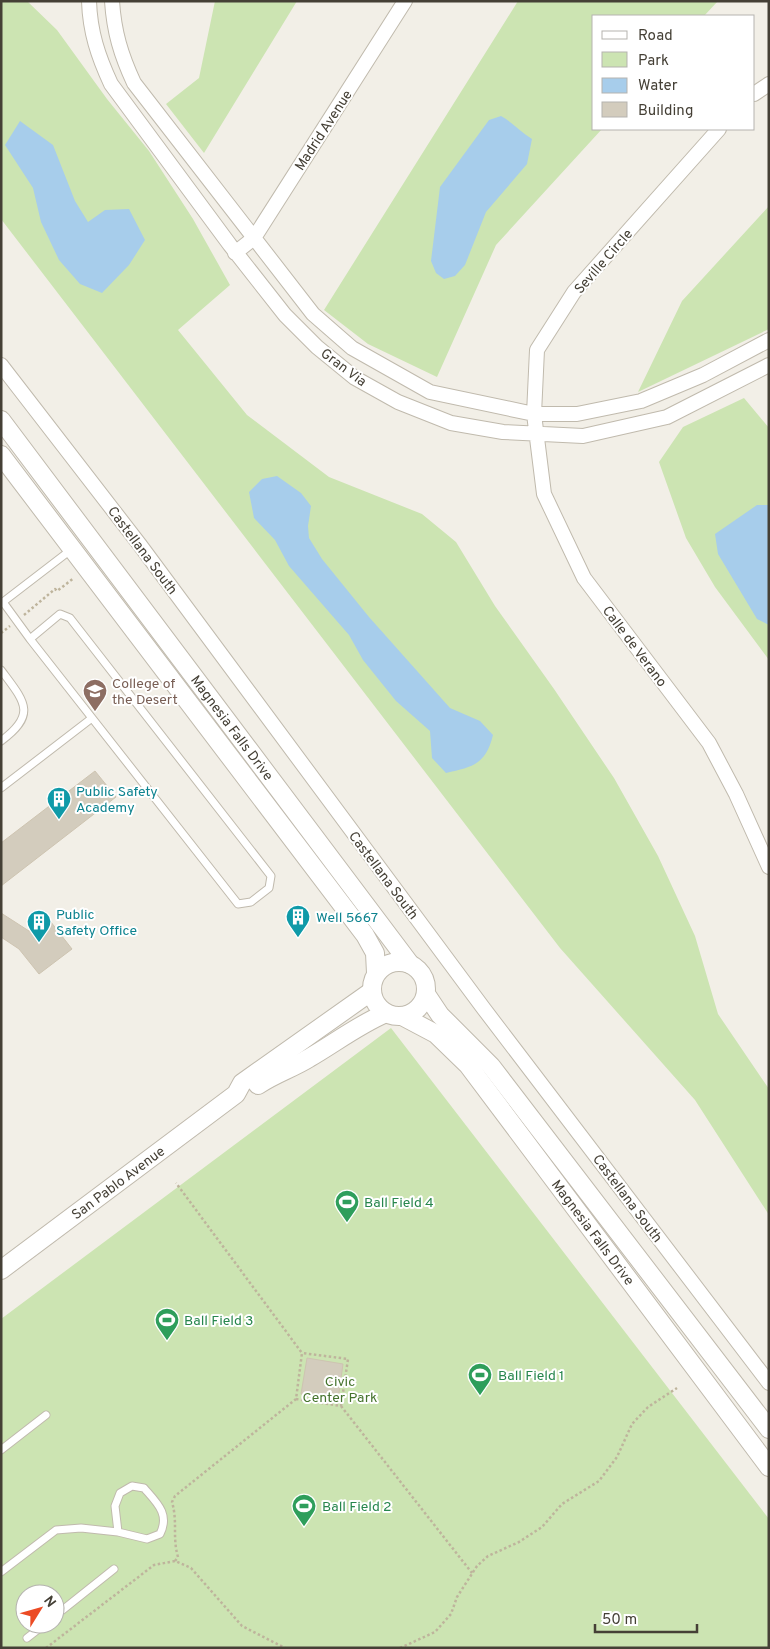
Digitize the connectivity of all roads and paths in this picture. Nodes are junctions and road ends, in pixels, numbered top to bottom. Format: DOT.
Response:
graph roads {
  1 [pos="90,1"];
  2 [pos="112,1"];
  3 [pos="405,1"];
  4 [pos="769,84"];
  5 [pos="755,93"];
  6 [pos="718,130"];
  7 [pos="254,238"];
  8 [pos="235,253"];
  9 [pos="769,340"];
  10 [pos="1,365"];
  11 [pos="769,365"];
  12 [pos="534,414"];
  13 [pos="1,420"];
  14 [pos="536,434"];
  15 [pos="1,455"];
  16 [pos="72,548"];
  17 [pos="74,578"];
  18 [pos="2,603"];
  19 [pos="24,615"];
  20 [pos="10,626"];
  21 [pos="1,633"];
  22 [pos="30,639"];
  23 [pos="1,670"];
  24 [pos="92,718"];
  25 [pos="1,742"];
  26 [pos="1,788"];
  27 [pos="769,867"];
  28 [pos="410,964"];
  29 [pos="376,974"];
  30 [pos="372,991"];
  31 [pos="426,994"];
  32 [pos="394,1015"];
  33 [pos="236,1094"];
  34 [pos="176,1183"];
  35 [pos="1,1270"];
  36 [pos="302,1353"];
  37 [pos="769,1384"];
  38 [pos="677,1388"];
  39 [pos="296,1399"];
  40 [pos="341,1406"];
  41 [pos="46,1415"];
  42 [pos="769,1429"];
  43 [pos="1,1450"];
  44 [pos="769,1467"];
  45 [pos="118,1532"];
  46 [pos="175,1561"];
  47 [pos="114,1569"];
  48 [pos="1,1572"];
  49 [pos="472,1573"];
  50 [pos="65,1608"];
  51 [pos="32,1634"];
  52 [pos="27,1638"];
  53 [pos="46,1648"];
  54 [pos="285,1648"];
  55 [pos="400,1648"];
  1 -- 8 [label="street, Gran Via"];
  2 -- 7 [label="street, Gran Via"];
  3 -- 7 [label="street, Madrid Avenue"];
  4 -- 5 [label="street"];
  6 -- 12 [label="street, Seville Circle"];
  7 -- 8 [label="street, Madrid Avenue"];
  7 -- 12 [label="street, Gran Via"];
  8 -- 14 [label="street, Gran Via"];
  9 -- 12 [label="street, Gran Via"];
  10 -- 37 [label="street, Castellana South"];
  11 -- 14 [label="street, Gran Via"];
  12 -- 14 [label="street, Calle de Verano"];
  13 -- 28 [label="street, Magnesia Falls Drive"];
  14 -- 27 [label="street, Calle de Verano"];
  15 -- 16 [label="street, Magnesia Falls Drive"];
  16 -- 18 [label="lane"];
  16 -- 29 [label="street, Magnesia Falls Drive"];
  17 -- 19 [label="path"];
  18 -- 22 [label="lane"];
  20 -- 21 [label="path"];
  22 -- 24 [label="lane"];
  22 -- 24 [label="lane"];
  23 -- 25 [label="lane"];
  24 -- 26 [label="lane"];
  28 -- 29 [label="street"];
  28 -- 31 [label="street"];
  29 -- 30 [label="street"];
  30 -- 32 [label="street"];
  30 -- 33 [label="street, San Pablo Avenue"];
  31 -- 32 [label="street"];
  31 -- 42 [label="street, Magnesia Falls Drive"];
  32 -- 33 [label="street, San Pablo Avenue"];
  32 -- 44 [label="street, Magnesia Falls Drive"];
  33 -- 35 [label="street, San Pablo Avenue"];
  34 -- 36 [label="path"];
  36 -- 39 [label="path"];
  36 -- 40 [label="path"];
  38 -- 49 [label="path"];
  39 -- 40 [label="path"];
  39 -- 46 [label="path"];
  40 -- 49 [label="path"];
  41 -- 43 [label="lane"];
  45 -- 45 [label="lane"];
  45 -- 48 [label="lane"];
  46 -- 53 [label="path"];
  46 -- 54 [label="path"];
  47 -- 50 [label="lane"];
  49 -- 55 [label="path"];
  51 -- 52 [label="lane"];
}
